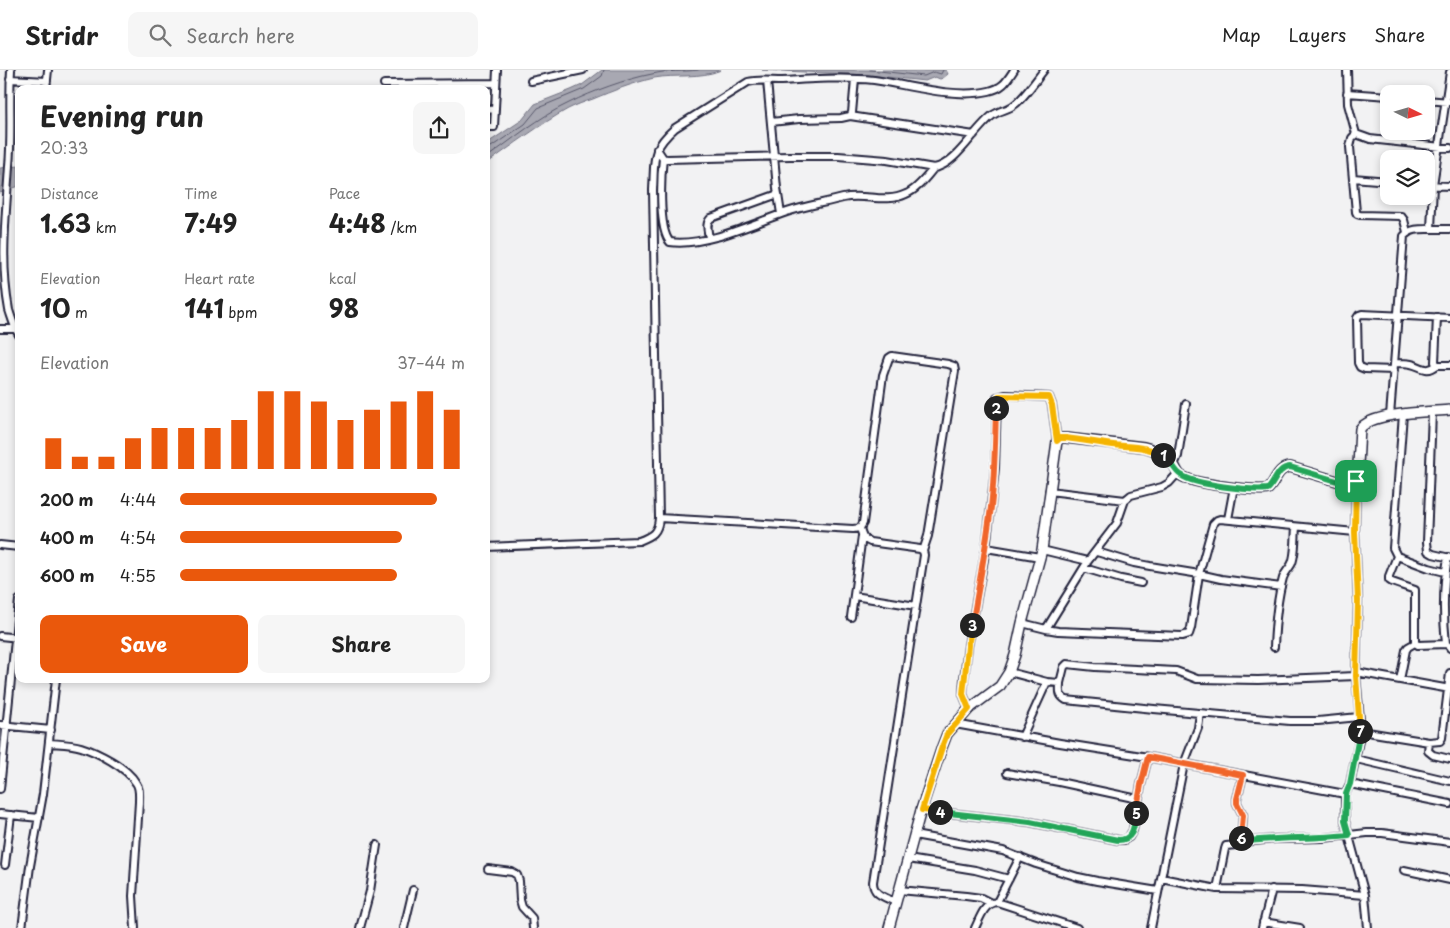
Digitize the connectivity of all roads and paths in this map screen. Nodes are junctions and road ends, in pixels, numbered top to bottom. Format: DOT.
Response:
graph roads {
  1 [pos="10,70"];
  2 [pos="48,70"];
  3 [pos="497,70"];
  4 [pos="583,70"];
  5 [pos="1014,70"];
  6 [pos="1044,70"];
  7 [pos="1347,70"];
  8 [pos="1450,72"];
  9 [pos="10,79"];
  10 [pos="855,79"];
  11 [pos="47,81"];
  12 [pos="767,81"];
  13 [pos="531,82"];
  14 [pos="496,83"];
  15 [pos="384,84"];
  16 [pos="46,85"];
  17 [pos="1347,93"];
  18 [pos="1380,95"];
  19 [pos="1447,101"];
  20 [pos="495,109"];
  21 [pos="490,110"];
  22 [pos="850,116"];
  23 [pos="771,122"];
  24 [pos="490,127"];
  25 [pos="1356,134"];
  26 [pos="974,135"];
  27 [pos="1438,146"];
  28 [pos="657,148"];
  29 [pos="1450,148"];
  30 [pos="774,156"];
  31 [pos="662,158"];
  32 [pos="1435,161"];
  33 [pos="934,168"];
  34 [pos="1353,178"];
  35 [pos="1380,180"];
  36 [pos="1435,185"];
  37 [pos="1450,186"];
  38 [pos="778,194"];
  39 [pos="1430,205"];
  40 [pos="781,214"];
  41 [pos="1431,229"];
  42 [pos="1450,229"];
  43 [pos="1407,232"];
  44 [pos="709,238"];
  45 [pos="1399,316"];
  46 [pos="1436,317"];
  47 [pos="1450,318"];
  48 [pos="15,326"];
  49 [pos="0,329"];
  50 [pos="15,332"];
  51 [pos="1437,365"];
  52 [pos="1450,365"];
  53 [pos="1394,366"];
  54 [pos="1186,404"];
  55 [pos="1450,410"];
  56 [pos="1432,412"];
  57 [pos="1403,414"];
  58 [pos="1390,416"];
  59 [pos="1057,441"];
  60 [pos="1176,469"];
  61 [pos="1356,481"];
  62 [pos="1234,487"];
  63 [pos="1049,491"];
  64 [pos="1125,500"];
  65 [pos="660,518"];
  66 [pos="1228,519"];
  67 [pos="1296,526"];
  68 [pos="860,528"];
  69 [pos="1355,532"];
  70 [pos="862,536"];
  71 [pos="0,545"];
  72 [pos="15,547"];
  73 [pos="490,547"];
  74 [pos="986,548"];
  75 [pos="923,551"];
  76 [pos="1097,552"];
  77 [pos="1041,553"];
  78 [pos="1397,556"];
  79 [pos="1449,558"];
  80 [pos="1088,561"];
  81 [pos="1084,568"];
  82 [pos="1445,572"];
  83 [pos="1199,574"];
  84 [pos="1140,582"];
  85 [pos="1281,587"];
  86 [pos="854,596"];
  87 [pos="916,606"];
  88 [pos="851,617"];
  89 [pos="1022,623"];
  90 [pos="1447,626"];
  91 [pos="1046,630"];
  92 [pos="0,636"];
  93 [pos="15,637"];
  94 [pos="1415,643"];
  95 [pos="1448,646"];
  96 [pos="1274,647"];
  97 [pos="15,650"];
  98 [pos="1009,672"];
  99 [pos="1450,673"];
  100 [pos="1356,674"];
  101 [pos="1400,680"];
  102 [pos="1047,682"];
  103 [pos="56,683"];
  104 [pos="1060,683"];
  105 [pos="1450,689"];
  106 [pos="969,709"];
  107 [pos="1200,713"];
  108 [pos="1359,717"];
  109 [pos="955,724"];
  110 [pos="3,725"];
  111 [pos="51,730"];
  112 [pos="1360,731"];
  113 [pos="1022,737"];
  114 [pos="49,742"];
  115 [pos="1429,742"];
  116 [pos="1148,757"];
  117 [pos="1356,759"];
  118 [pos="1450,759"];
  119 [pos="1184,764"];
  120 [pos="1007,773"];
  121 [pos="1243,775"];
  122 [pos="1450,781"];
  123 [pos="1350,784"];
  124 [pos="0,789"];
  125 [pos="1346,794"];
  126 [pos="1138,799"];
  127 [pos="1450,804"];
  128 [pos="922,810"];
  129 [pos="0,814"];
  130 [pos="11,815"];
  131 [pos="39,818"];
  132 [pos="914,835"];
  133 [pos="1349,835"];
  134 [pos="1240,842"];
  135 [pos="1450,842"];
  136 [pos="377,845"];
  137 [pos="1020,857"];
  138 [pos="908,859"];
  139 [pos="5,865"];
  140 [pos="488,869"];
  141 [pos="1404,870"];
  142 [pos="1009,878"];
  143 [pos="1161,878"];
  144 [pos="1450,880"];
  145 [pos="1217,889"];
  146 [pos="1272,889"];
  147 [pos="413,890"];
  148 [pos="899,890"];
  149 [pos="1158,891"];
  150 [pos="1365,895"];
  151 [pos="895,902"];
  152 [pos="994,902"];
  153 [pos="1263,925"];
  154 [pos="22,928"];
  155 [pos="135,928"];
  156 [pos="360,928"];
  157 [pos="404,928"];
  158 [pos="533,928"];
  159 [pos="888,928"];
  160 [pos="975,928"];
  161 [pos="1077,928"];
  162 [pos="1151,928"];
  163 [pos="1300,928"];
  164 [pos="1368,928"];
  1 -- 9 [label="street"];
  2 -- 11 [label="street"];
  3 -- 14 [label="street"];
  4 -- 13 [label="street"];
  5 -- 10 [label="street"];
  6 -- 26 [label="street"];
  7 -- 17 [label="street"];
  8 -- 19 [label="street"];
  9 -- 11 [label="street"];
  9 -- 48 [label="street"];
  10 -- 12 [label="street"];
  10 -- 22 [label="street"];
  11 -- 16 [label="street"];
  12 -- 23 [label="street"];
  12 -- 28 [label="street"];
  14 -- 15 [label="street"];
  14 -- 20 [label="street"];
  17 -- 18 [label="street"];
  17 -- 25 [label="street"];
  19 -- 27 [label="street"];
  20 -- 21 [label="street"];
  20 -- 24 [label="street"];
  22 -- 23 [label="street"];
  22 -- 26 [label="street"];
  23 -- 30 [label="street"];
  25 -- 27 [label="street"];
  25 -- 34 [label="street"];
  26 -- 33 [label="street"];
  27 -- 29 [label="street"];
  27 -- 32 [label="street"];
  28 -- 31 [label="street"];
  28 -- 65 [label="street"];
  30 -- 31 [label="street"];
  30 -- 33 [label="street"];
  30 -- 38 [label="street"];
  31 -- 44 [label="street"];
  33 -- 40 [label="street"];
  34 -- 35 [label="street"];
  34 -- 43 [label="street"];
  36 -- 37 [label="street"];
  38 -- 40 [label="street"];
  38 -- 44 [label="street"];
  39 -- 41 [label="street"];
  40 -- 44 [label="street"];
  41 -- 42 [label="street"];
  41 -- 43 [label="street"];
  43 -- 45 [label="street"];
  45 -- 46 [label="street"];
  45 -- 53 [label="street"];
  45 -- 53 [label="street"];
  46 -- 47 [label="street"];
  46 -- 51 [label="street"];
  49 -- 50 [label="street"];
  51 -- 52 [label="street"];
  51 -- 53 [label="street"];
  53 -- 58 [label="street"];
  54 -- 60 [label="street"];
  55 -- 56 [label="street"];
  56 -- 57 [label="street"];
  56 -- 79 [label="street"];
  57 -- 58 [label="street"];
  57 -- 78 [label="street"];
  58 -- 61 [label="street"];
  59 -- 60 [label="street"];
  59 -- 63 [label="street"];
  59 -- 74 [label="street"];
  60 -- 62 [label="street"];
  60 -- 64 [label="street"];
  61 -- 62 [label="street"];
  61 -- 69 [label="street"];
  62 -- 66 [label="street"];
  63 -- 64 [label="street"];
  63 -- 77 [label="street"];
  64 -- 76 [label="street"];
  65 -- 68 [label="street"];
  65 -- 73 [label="street"];
  66 -- 67 [label="street"];
  66 -- 83 [label="street"];
  67 -- 69 [label="street"];
  67 -- 85 [label="street"];
  68 -- 70 [label="street"];
  68 -- 75 [label="street"];
  69 -- 100 [label="street"];
  70 -- 75 [label="street"];
  70 -- 86 [label="street"];
  71 -- 72 [label="street"];
  74 -- 77 [label="street"];
  74 -- 106 [label="street"];
  75 -- 87 [label="street"];
  76 -- 80 [label="street"];
  76 -- 83 [label="street"];
  77 -- 80 [label="street"];
  77 -- 89 [label="street"];
  78 -- 82 [label="street"];
  78 -- 94 [label="street"];
  79 -- 82 [label="street"];
  80 -- 81 [label="street"];
  81 -- 84 [label="street"];
  81 -- 91 [label="street"];
  82 -- 90 [label="street"];
  83 -- 85 [label="street"];
  83 -- 91 [label="street"];
  85 -- 96 [label="street"];
  86 -- 87 [label="street"];
  86 -- 88 [label="street"];
  87 -- 151 [label="street"];
  89 -- 91 [label="street"];
  89 -- 98 [label="street"];
  90 -- 95 [label="street"];
  92 -- 93 [label="street"];
  94 -- 95 [label="street"];
  94 -- 101 [label="street"];
  97 -- 110 [label="street"];
  98 -- 102 [label="street"];
  98 -- 106 [label="street"];
  99 -- 105 [label="street"];
  100 -- 101 [label="street"];
  100 -- 104 [label="street"];
  100 -- 108 [label="street"];
  101 -- 105 [label="street"];
  102 -- 104 [label="street"];
  102 -- 113 [label="street"];
  103 -- 111 [label="street"];
  104 -- 107 [label="street"];
  105 -- 115 [label="street"];
  106 -- 109 [label="street"];
  107 -- 108 [label="street"];
  107 -- 119 [label="street"];
  108 -- 112 [label="street"];
  109 -- 113 [label="street"];
  109 -- 128 [label="street"];
  110 -- 111 [label="street"];
  110 -- 124 [label="street"];
  111 -- 114 [label="street"];
  112 -- 115 [label="street"];
  112 -- 117 [label="street"];
  113 -- 116 [label="street"];
  114 -- 131 [label="street"];
  114 -- 155 [label="street"];
  115 -- 118 [label="street"];
  116 -- 119 [label="street"];
  116 -- 126 [label="street"];
  117 -- 122 [label="street"];
  117 -- 123 [label="street"];
  119 -- 121 [label="street"];
  119 -- 143 [label="street"];
  120 -- 126 [label="street"];
  121 -- 125 [label="street"];
  121 -- 134 [label="street"];
  123 -- 125 [label="street"];
  123 -- 127 [label="street"];
  125 -- 133 [label="street"];
  126 -- 128 [label="street"];
  128 -- 132 [label="street"];
  129 -- 130 [label="street"];
  130 -- 131 [label="street"];
  130 -- 139 [label="street"];
  131 -- 154 [label="street"];
  132 -- 137 [label="street"];
  132 -- 138 [label="street"];
  133 -- 134 [label="street"];
  133 -- 135 [label="street"];
  133 -- 150 [label="street"];
  134 -- 145 [label="street"];
  136 -- 156 [label="street"];
  137 -- 142 [label="street"];
  137 -- 149 [label="street"];
  138 -- 142 [label="street"];
  138 -- 148 [label="street"];
  140 -- 158 [label="street"];
  141 -- 144 [label="street"];
  142 -- 152 [label="street"];
  143 -- 145 [label="street"];
  143 -- 149 [label="street"];
  145 -- 146 [label="street"];
  146 -- 150 [label="street"];
  146 -- 153 [label="street"];
  147 -- 157 [label="street"];
  148 -- 151 [label="street"];
  148 -- 152 [label="street"];
  149 -- 162 [label="street"];
  150 -- 164 [label="street"];
  151 -- 159 [label="street"];
  152 -- 160 [label="street"];
  152 -- 161 [label="street"];
  153 -- 163 [label="street"];
}
